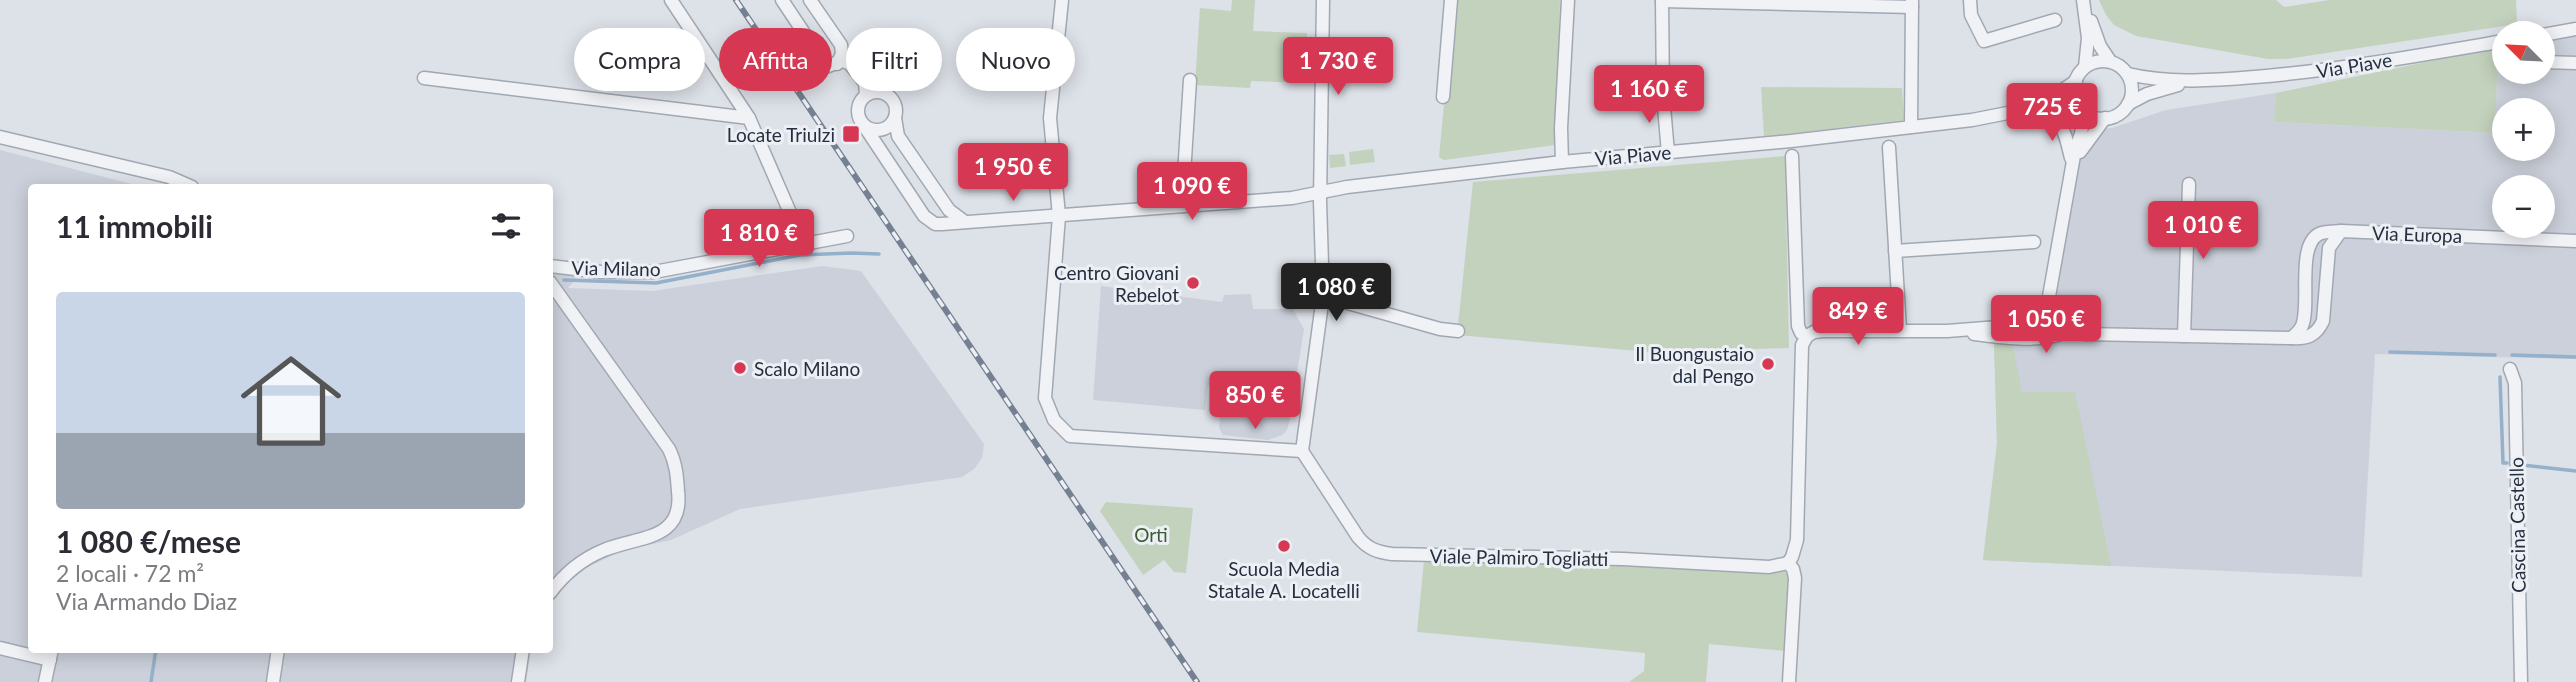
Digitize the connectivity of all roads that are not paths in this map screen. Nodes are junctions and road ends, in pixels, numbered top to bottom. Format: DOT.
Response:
graph roads {
  1 [pos="671,0"];
  2 [pos="782,0"];
  3 [pos="810,0"];
  4 [pos="1062,0"];
  5 [pos="1323,0"];
  6 [pos="1451,0"];
  7 [pos="1568,0"];
  8 [pos="1970,0"];
  9 [pos="2085,0"];
  10 [pos="1662,1"];
  11 [pos="1739,1"];
  12 [pos="1912,4"];
  13 [pos="2055,20"];
  14 [pos="2576,29"];
  15 [pos="2555,33"];
  16 [pos="2492,43"];
  17 [pos="2110,61"];
  18 [pos="2555,62"];
  19 [pos="2576,63"];
  20 [pos="836,64"];
  21 [pos="2085,67"];
  22 [pos="2128,74"];
  23 [pos="424,78"];
  24 [pos="1190,80"];
  25 [pos="2076,81"];
  26 [pos="2203,81"];
  27 [pos="866,95"];
  28 [pos="1443,97"];
  29 [pos="2128,104"];
  30 [pos="2082,109"];
  31 [pos="2033,110"];
  32 [pos="749,118"];
  33 [pos="895,118"];
  34 [pos="2105,118"];
  35 [pos="863,124"];
  36 [pos="1911,127"];
  37 [pos="0,138"];
  38 [pos="1889,147"];
  39 [pos="1668,153"];
  40 [pos="1792,156"];
  41 [pos="1562,162"];
  42 [pos="2073,168"];
  43 [pos="185,184"];
  44 [pos="2189,184"];
  45 [pos="1321,192"];
  46 [pos="1182,206"];
  47 [pos="1059,216"];
  48 [pos="969,223"];
  49 [pos="2341,231"];
  50 [pos="847,236"];
  51 [pos="2034,242"];
  52 [pos="2576,242"];
  53 [pos="795,245"];
  54 [pos="1895,251"];
  55 [pos="553,266"];
  56 [pos="553,286"];
  57 [pos="1323,296"];
  58 [pos="2048,302"];
  59 [pos="2049,315"];
  60 [pos="1900,330"];
  61 [pos="1458,331"];
  62 [pos="1947,331"];
  63 [pos="2067,332"];
  64 [pos="1807,336"];
  65 [pos="2184,336"];
  66 [pos="2291,338"];
  67 [pos="2018,339"];
  68 [pos="2510,369"];
  69 [pos="1302,451"];
  70 [pos="1788,563"];
  71 [pos="553,590"];
  72 [pos="0,648"];
  73 [pos="28,651"];
  74 [pos="277,653"];
  75 [pos="522,653"];
  76 [pos="51,654"];
  77 [pos="45,682"];
  78 [pos="273,682"];
  79 [pos="518,682"];
  80 [pos="1789,682"];
  81 [pos="2521,682"];
  1 -- 32 [label="street"];
  2 -- 20 [label="street"];
  3 -- 20 [label="street"];
  4 -- 47 [label="street"];
  5 -- 45 [label="street"];
  6 -- 28 [label="street"];
  7 -- 41 [label="street"];
  8 -- 13 [label="street"];
  9 -- 17 [label="street"];
  9 -- 21 [label="street"];
  10 -- 11 [label="street"];
  10 -- 39 [label="street"];
  11 -- 12 [label="street"];
  12 -- 36 [label="street"];
  14 -- 15 [label="street"];
  16 -- 26 [label="street, Via Piave"];
  17 -- 21 [label="street"];
  17 -- 22 [label="street, Via Piave"];
  18 -- 19 [label="street"];
  20 -- 27 [label="street"];
  21 -- 25 [label="street, Via Piave"];
  22 -- 26 [label="street, Via Piave"];
  22 -- 29 [label="street"];
  23 -- 32 [label="street"];
  24 -- 46 [label="street"];
  25 -- 30 [label="street"];
  25 -- 31 [label="street, Via Piave"];
  26 -- 29 [label="street, Via Piave"];
  27 -- 33 [label="street"];
  27 -- 35 [label="street"];
  29 -- 34 [label="street, Via Piave"];
  30 -- 31 [label="street"];
  30 -- 34 [label="street"];
  30 -- 42 [label="street"];
  31 -- 36 [label="street, Via Piave"];
  31 -- 42 [label="street"];
  32 -- 53 [label="street"];
  33 -- 35 [label="street"];
  33 -- 48 [label="street"];
  34 -- 42 [label="street"];
  35 -- 48 [label="street, Via Piave"];
  36 -- 39 [label="street, Via Piave"];
  37 -- 43 [label="street"];
  38 -- 54 [label="street"];
  39 -- 41 [label="street, Via Piave"];
  40 -- 64 [label="street"];
  41 -- 45 [label="street, Via Piave"];
  42 -- 58 [label="street"];
  44 -- 65 [label="street"];
  45 -- 46 [label="street, Via Piave"];
  45 -- 57 [label="street"];
  46 -- 47 [label="street, Via Piave"];
  47 -- 48 [label="street, Via Piave"];
  47 -- 69 [label="street"];
  49 -- 52 [label="street, Via Europa"];
  49 -- 66 [label="street"];
  49 -- 66 [label="street, Via Europa"];
  50 -- 53 [label="street, Via Milano"];
  51 -- 54 [label="street"];
  53 -- 55 [label="street, Via Milano"];
  54 -- 60 [label="street"];
  56 -- 71 [label="street"];
  57 -- 61 [label="street"];
  57 -- 69 [label="street"];
  58 -- 59 [label="street"];
  58 -- 62 [label="street"];
  59 -- 63 [label="street"];
  59 -- 67 [label="street"];
  60 -- 62 [label="street"];
  60 -- 64 [label="street"];
  62 -- 67 [label="street"];
  63 -- 65 [label="street"];
  63 -- 67 [label="street"];
  64 -- 70 [label="street"];
  65 -- 66 [label="street"];
  68 -- 81 [label="street, Cascina Castello"];
  69 -- 70 [label="street, Viale Palmiro Togliatti"];
  70 -- 80 [label="street"];
  72 -- 73 [label="street"];
  74 -- 78 [label="street"];
  75 -- 79 [label="street"];
  76 -- 77 [label="street"];
}
